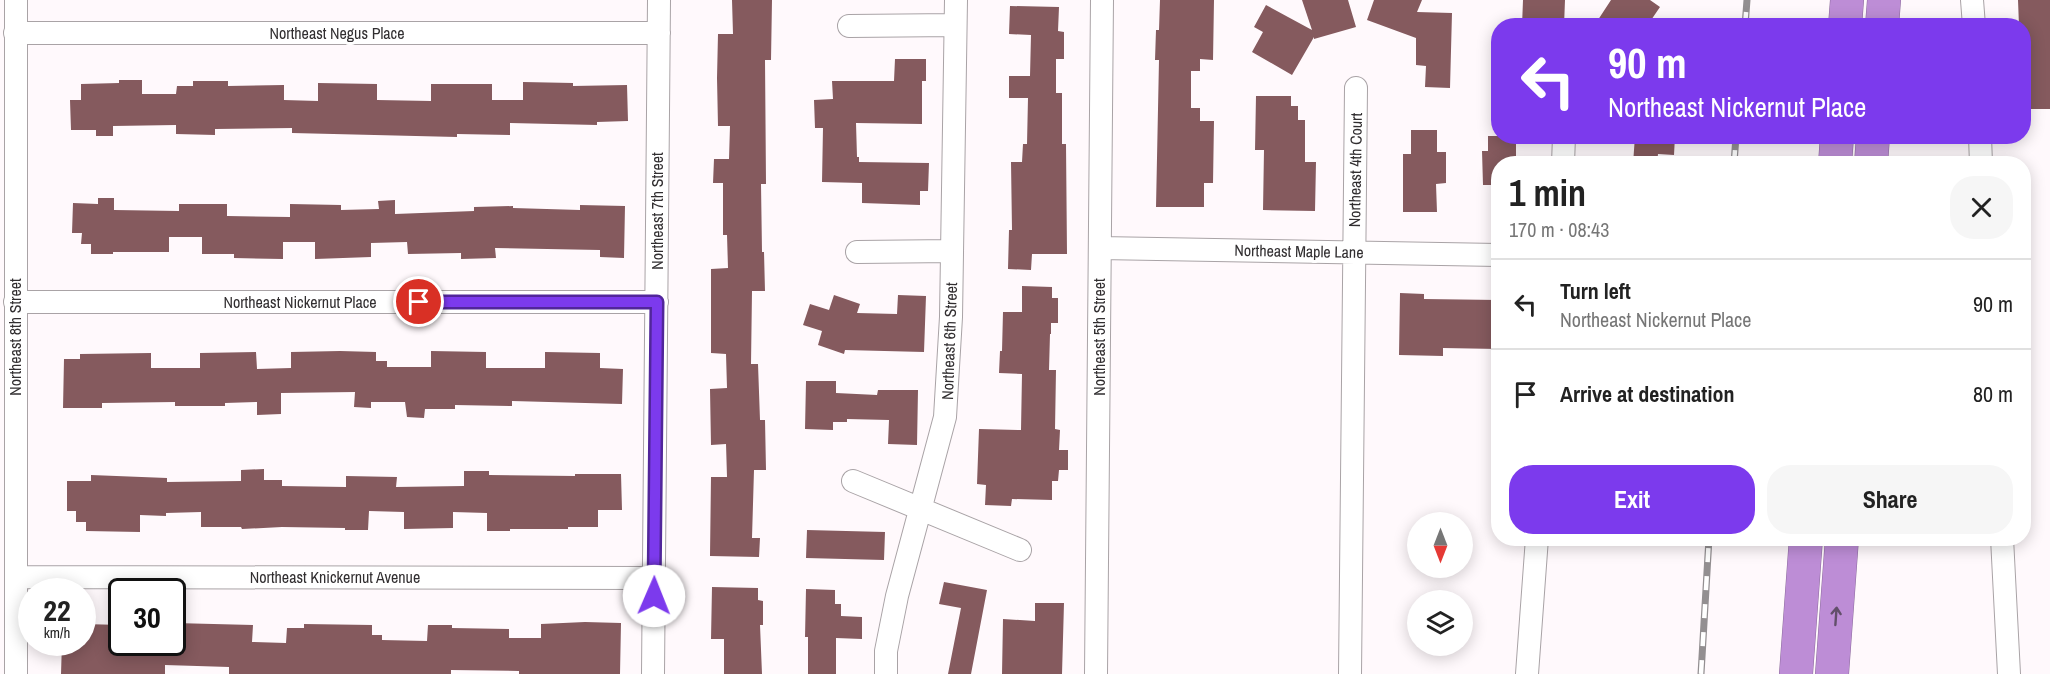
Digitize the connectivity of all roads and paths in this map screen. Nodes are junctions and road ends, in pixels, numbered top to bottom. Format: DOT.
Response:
graph roads {
  1 [pos="16,0"];
  2 [pos="659,0"];
  3 [pos="956,0"];
  4 [pos="1102,0"];
  5 [pos="1847,0"];
  6 [pos="1884,0"];
  7 [pos="1972,0"];
  8 [pos="1846,18"];
  9 [pos="1883,18"];
  10 [pos="1973,18"];
  11 [pos="955,25"];
  12 [pos="849,26"];
  13 [pos="15,33"];
  14 [pos="659,33"];
  15 [pos="1356,88"];
  16 [pos="1100,248"];
  17 [pos="952,251"];
  18 [pos="857,252"];
  19 [pos="1354,252"];
  20 [pos="1491,255"];
  21 [pos="15,302"];
  22 [pos="657,302"];
  23 [pos="853,481"];
  24 [pos="920,508"];
  25 [pos="1536,546"];
  26 [pos="1805,546"];
  27 [pos="1841,546"];
  28 [pos="2002,546"];
  29 [pos="1020,550"];
  30 [pos="15,577"];
  31 [pos="654,578"];
  32 [pos="16,674"];
  33 [pos="653,674"];
  34 [pos="886,674"];
  35 [pos="1096,674"];
  36 [pos="1350,674"];
  37 [pos="1527,674"];
  38 [pos="1796,674"];
  39 [pos="1832,674"];
  40 [pos="2009,674"];
  1 -- 13 [label="street, Northeast 8th Street"];
  2 -- 14 [label="street, Northeast 7th Street"];
  3 -- 11 [label="street, Northeast 6th Street"];
  4 -- 16 [label="street, Northeast 5th Street"];
  5 -- 8 [label="highway"];
  6 -- 9 [label="highway"];
  7 -- 10 [label="street"];
  11 -- 12 [label="street"];
  11 -- 17 [label="street, Northeast 6th Street"];
  13 -- 14 [label="street, Northeast Negus Place"];
  13 -- 21 [label="street, Northeast 8th Street"];
  14 -- 22 [label="street, Northeast 7th Street"];
  15 -- 19 [label="street, Northeast 4th Court"];
  16 -- 19 [label="street, Northeast Maple Lane"];
  16 -- 35 [label="street, Northeast 5th Street"];
  17 -- 18 [label="street"];
  17 -- 24 [label="street, Northeast 6th Street"];
  19 -- 20 [label="street, Northeast Maple Lane"];
  19 -- 36 [label="street, Northeast 4th Court"];
  21 -- 22 [label="street, Northeast Nickernut Place"];
  21 -- 30 [label="street, Northeast 8th Street"];
  22 -- 31 [label="street, Northeast 7th Street"];
  23 -- 24 [label="street"];
  24 -- 29 [label="street"];
  24 -- 34 [label="street, Northeast 6th Street"];
  25 -- 37 [label="street"];
  26 -- 38 [label="highway"];
  39 -- 27 [label="highway, one-way"];
  28 -- 40 [label="street"];
  30 -- 31 [label="street, Northeast Knickernut Avenue"];
  30 -- 32 [label="street, Northeast 8th Street"];
  31 -- 33 [label="street, Northeast 7th Street"];
}
